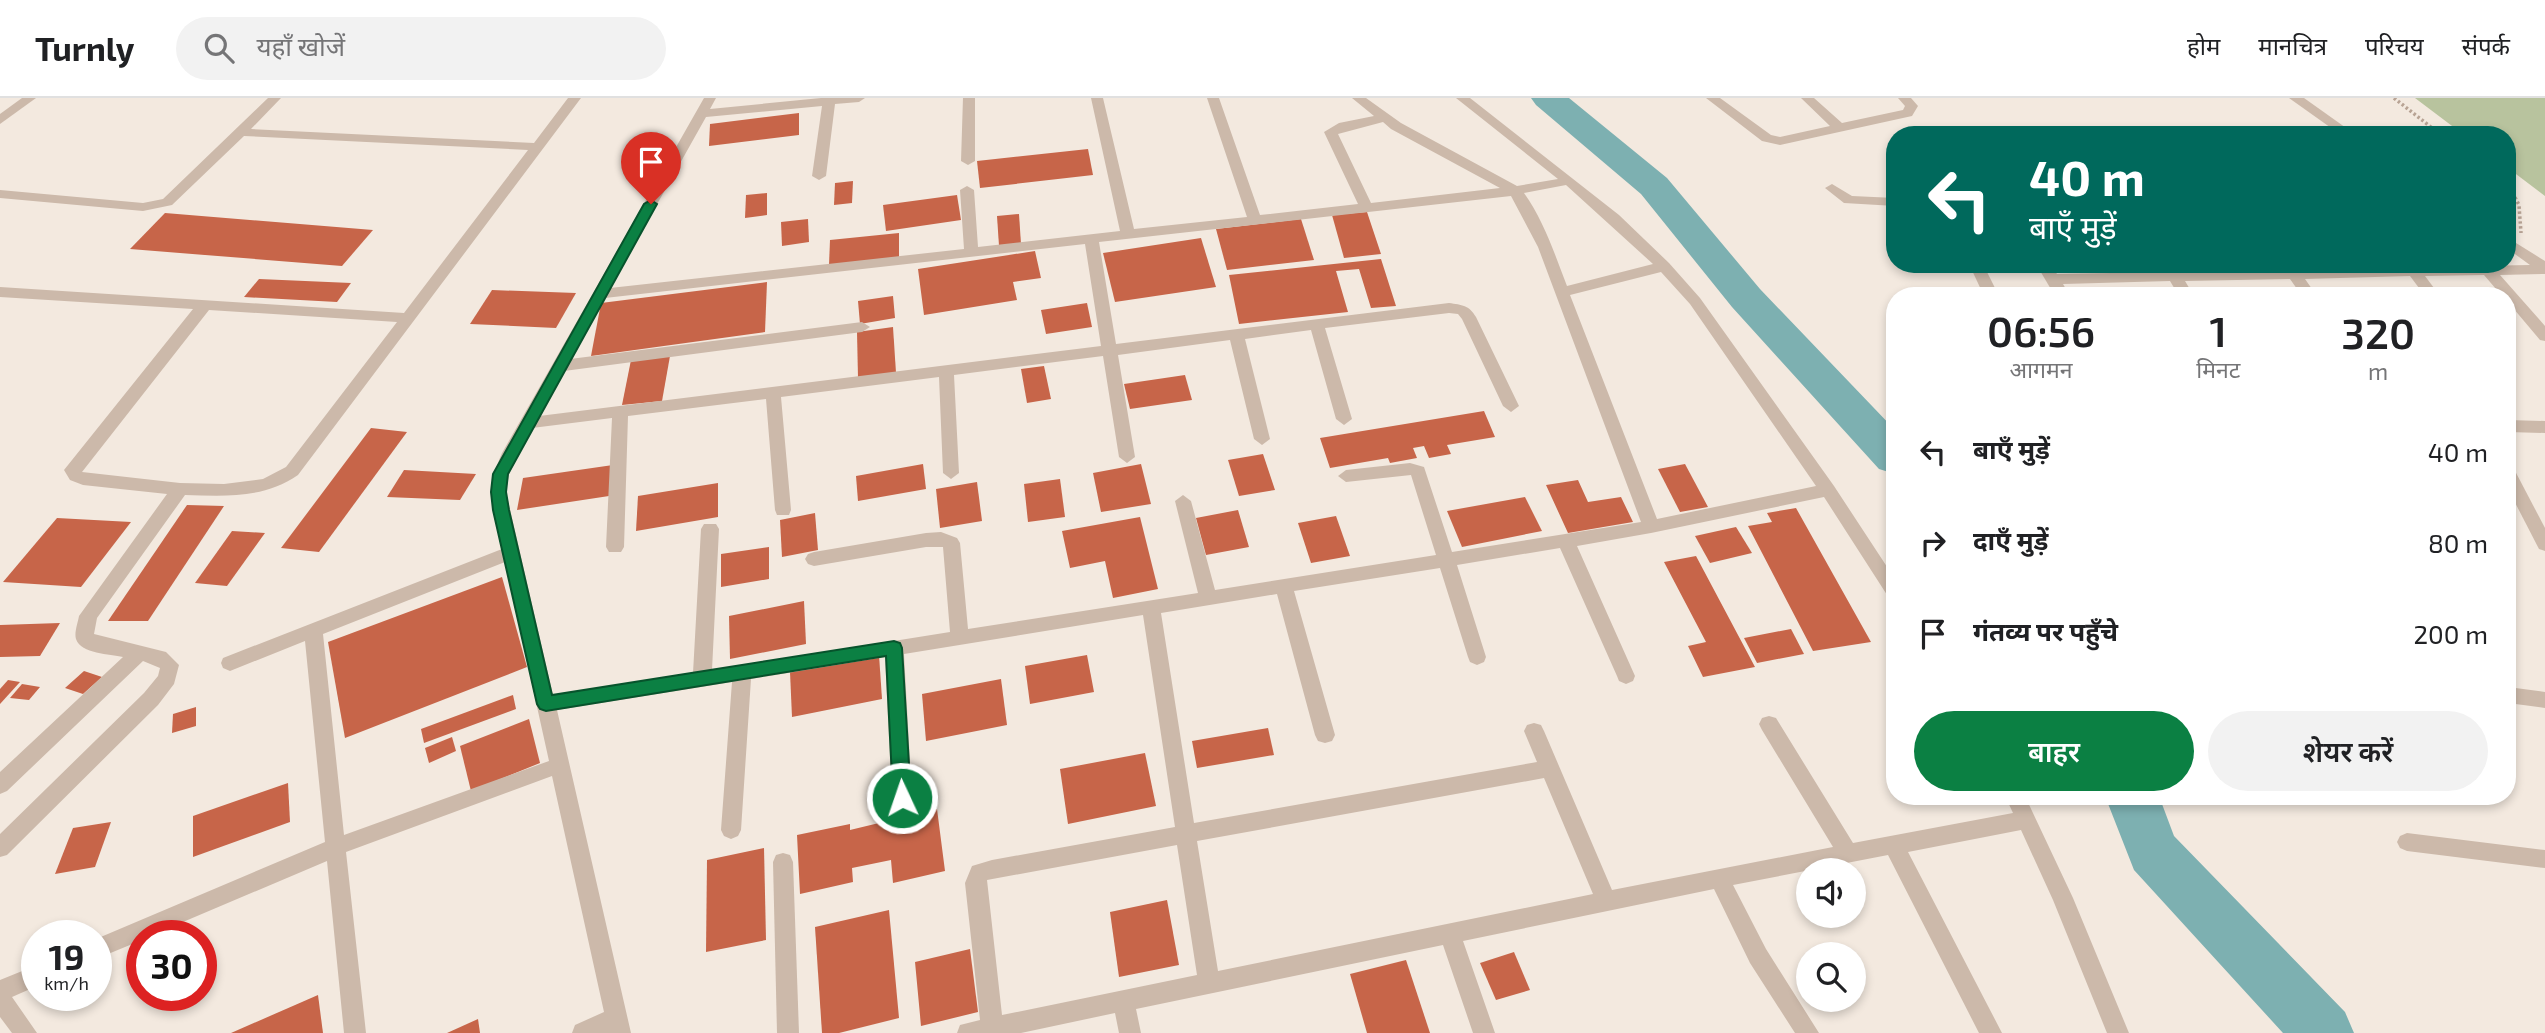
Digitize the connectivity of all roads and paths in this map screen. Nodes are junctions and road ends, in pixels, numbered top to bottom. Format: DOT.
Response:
graph roads {
  1 [pos="30,98"];
  2 [pos="275,98"];
  3 [pos="575,98"];
  4 [pos="853,98"];
  5 [pos="859,98"];
  6 [pos="969,98"];
  7 [pos="1097,98"];
  8 [pos="1213,98"];
  9 [pos="1358,98"];
  10 [pos="1462,98"];
  11 [pos="1712,98"];
  12 [pos="1807,98"];
  13 [pos="1904,98"];
  14 [pos="2295,98"];
  15 [pos="2394,98"];
  16 [pos="830,101"];
  17 [pos="706,106"];
  18 [pos="1384,118"];
  19 [pos="0,120"];
  20 [pos="2337,126"];
  21 [pos="2428,126"];
  22 [pos="1840,128"];
  23 [pos="237,132"];
  24 [pos="538,147"];
  25 [pos="968,161"];
  26 [pos="819,176"];
  27 [pos="1568,181"];
  28 [pos="1832,188"];
  29 [pos="967,190"];
  30 [pos="1516,191"];
  31 [pos="0,194"];
  32 [pos="2516,199"];
  33 [pos="1886,202"];
  34 [pos="1367,208"];
  35 [pos="1255,220"];
  36 [pos="1128,235"];
  37 [pos="1091,239"];
  38 [pos="2516,247"];
  39 [pos="2522,251"];
  40 [pos="971,252"];
  41 [pos="1664,266"];
  42 [pos="2545,268"];
  43 [pos="2516,269"];
  44 [pos="2048,273"];
  45 [pos="2140,273"];
  46 [pos="2415,273"];
  47 [pos="2491,273"];
  48 [pos="2052,279"];
  49 [pos="2057,287"];
  50 [pos="2426,287"];
  51 [pos="2503,287"];
  52 [pos="0,292"];
  53 [pos="1563,292"];
  54 [pos="600,295"];
  55 [pos="2516,302"];
  56 [pos="204,306"];
  57 [pos="408,318"];
  58 [pos="1316,323"];
  59 [pos="862,327"];
  60 [pos="1236,333"];
  61 [pos="2545,336"];
  62 [pos="1111,349"];
  63 [pos="560,366"];
  64 [pos="946,370"];
  65 [pos="773,392"];
  66 [pos="1511,406"];
  67 [pos="620,412"];
  68 [pos="1344,419"];
  69 [pos="528,424"];
  70 [pos="2516,426"];
  71 [pos="2545,427"];
  72 [pos="1262,439"];
  73 [pos="1127,457"];
  74 [pos="951,474"];
  75 [pos="1346,476"];
  76 [pos="2516,488"];
  77 [pos="180,489"];
  78 [pos="1828,490"];
  79 [pos="1183,501"];
  80 [pos="783,510"];
  81 [pos="1651,527"];
  82 [pos="710,529"];
  83 [pos="1566,541"];
  84 [pos="2545,544"];
  85 [pos="615,547"];
  86 [pos="511,553"];
  87 [pos="814,559"];
  88 [pos="1445,560"];
  89 [pos="1886,579"];
  90 [pos="1284,586"];
  91 [pos="1208,598"];
  92 [pos="1151,607"];
  93 [pos="313,630"];
  94 [pos="960,637"];
  95 [pos="894,648"];
  96 [pos="139,653"];
  97 [pos="1477,657"];
  98 [pos="230,663"];
  99 [pos="742,672"];
  100 [pos="1626,676"];
  101 [pos="702,678"];
  102 [pos="2516,696"];
  103 [pos="2545,700"];
  104 [pos="546,704"];
  105 [pos="1769,724"];
  106 [pos="1534,732"];
  107 [pos="1325,735"];
  108 [pos="560,765"];
  109 [pos="1550,768"];
  110 [pos="0,785"];
  111 [pos="902,798"];
  112 [pos="2019,805"];
  113 [pos="2026,820"];
  114 [pos="731,830"];
  115 [pos="1186,832"];
  116 [pos="2407,842"];
  117 [pos="1893,844"];
  118 [pos="336,847"];
  119 [pos="0,848"];
  120 [pos="1848,853"];
  121 [pos="2539,858"];
  122 [pos="783,862"];
  123 [pos="2545,876"];
  124 [pos="1719,878"];
  125 [pos="1606,901"];
  126 [pos="1450,934"];
  127 [pos="112,942"];
  128 [pos="21,982"];
  129 [pos="1209,984"];
  130 [pos="0,991"];
  131 [pos="0,999"];
  132 [pos="1124,1001"];
  133 [pos="618,1025"];
  134 [pos="992,1028"];
  135 [pos="26,1033"];
  136 [pos="355,1033"];
  137 [pos="583,1033"];
  138 [pos="789,1033"];
  139 [pos="968,1033"];
  140 [pos="1130,1033"];
  141 [pos="1484,1033"];
  142 [pos="1808,1033"];
  143 [pos="1991,1033"];
  144 [pos="2118,1033"];
  1 -- 19 [label="street"];
  2 -- 23 [label="street"];
  3 -- 24 [label="street"];
  4 -- 5 [label="street"];
  4 -- 16 [label="street"];
  6 -- 25 [label="street"];
  7 -- 36 [label="street"];
  8 -- 35 [label="street"];
  9 -- 18 [label="street"];
  10 -- 27 [label="street"];
  11 -- 22 [label="street"];
  12 -- 22 [label="street"];
  13 -- 22 [label="street"];
  14 -- 20 [label="street"];
  15 -- 21 [label="path"];
  16 -- 17 [label="street"];
  16 -- 26 [label="street"];
  17 -- 54 [label="street"];
  18 -- 30 [label="street"];
  18 -- 34 [label="street"];
  23 -- 24 [label="street"];
  23 -- 31 [label="street"];
  24 -- 57 [label="street"];
  27 -- 30 [label="street"];
  27 -- 41 [label="street"];
  28 -- 33 [label="street"];
  29 -- 40 [label="street"];
  30 -- 34 [label="street"];
  30 -- 53 [label="street"];
  32 -- 39 [label="path"];
  34 -- 35 [label="street"];
  35 -- 36 [label="street"];
  36 -- 37 [label="street"];
  37 -- 40 [label="street"];
  37 -- 62 [label="street"];
  38 -- 39 [label="street"];
  39 -- 42 [label="street"];
  40 -- 54 [label="street"];
  41 -- 53 [label="street"];
  41 -- 78 [label="street"];
  42 -- 43 [label="street"];
  44 -- 48 [label="street"];
  45 -- 48 [label="street"];
  46 -- 50 [label="street"];
  47 -- 51 [label="street"];
  48 -- 49 [label="street"];
  52 -- 56 [label="street"];
  53 -- 81 [label="street"];
  54 -- 63 [label="street"];
  55 -- 61 [label="street"];
  56 -- 57 [label="street"];
  56 -- 77 [label="street"];
  57 -- 77 [label="street"];
  58 -- 60 [label="street"];
  58 -- 66 [label="street"];
  58 -- 68 [label="street"];
  59 -- 63 [label="street"];
  60 -- 62 [label="street"];
  60 -- 72 [label="street"];
  62 -- 64 [label="street"];
  62 -- 73 [label="street"];
  63 -- 69 [label="street"];
  64 -- 65 [label="street"];
  64 -- 74 [label="street"];
  65 -- 67 [label="street"];
  65 -- 80 [label="street"];
  67 -- 69 [label="street"];
  67 -- 85 [label="street"];
  69 -- 86 [label="street"];
  70 -- 71 [label="street"];
  75 -- 88 [label="street"];
  76 -- 84 [label="street"];
  77 -- 96 [label="street"];
  78 -- 81 [label="street"];
  78 -- 89 [label="street"];
  79 -- 91 [label="street"];
  81 -- 83 [label="street"];
  82 -- 101 [label="street"];
  83 -- 88 [label="street"];
  83 -- 100 [label="street"];
  86 -- 93 [label="street"];
  86 -- 104 [label="street"];
  87 -- 94 [label="street"];
  88 -- 90 [label="street"];
  88 -- 97 [label="street"];
  90 -- 91 [label="street"];
  90 -- 107 [label="street"];
  91 -- 92 [label="street"];
  92 -- 94 [label="street"];
  92 -- 115 [label="street"];
  93 -- 98 [label="street"];
  93 -- 118 [label="street"];
  94 -- 95 [label="street"];
  95 -- 99 [label="street"];
  95 -- 111 [label="street"];
  96 -- 110 [label="street"];
  96 -- 119 [label="street"];
  99 -- 101 [label="street"];
  99 -- 114 [label="street"];
  101 -- 104 [label="street"];
  102 -- 103 [label="street"];
  104 -- 108 [label="street"];
  105 -- 120 [label="street"];
  106 -- 109 [label="street"];
  108 -- 118 [label="street"];
  108 -- 133 [label="street"];
  109 -- 115 [label="street"];
  109 -- 125 [label="street"];
  112 -- 113 [label="street"];
  113 -- 117 [label="street"];
  113 -- 144 [label="street"];
  115 -- 129 [label="street"];
  115 -- 134 [label="street"];
  116 -- 121 [label="street"];
  117 -- 120 [label="street"];
  117 -- 143 [label="street"];
  118 -- 127 [label="street"];
  118 -- 136 [label="street"];
  120 -- 124 [label="street"];
  121 -- 123 [label="street"];
  122 -- 138 [label="street"];
  124 -- 125 [label="street"];
  124 -- 142 [label="street"];
  125 -- 126 [label="street"];
  126 -- 129 [label="street"];
  126 -- 141 [label="street"];
  128 -- 130 [label="street"];
  129 -- 132 [label="street"];
  131 -- 135 [label="street"];
  132 -- 134 [label="street"];
  132 -- 140 [label="street"];
  133 -- 137 [label="street"];
  134 -- 139 [label="street"];
}
